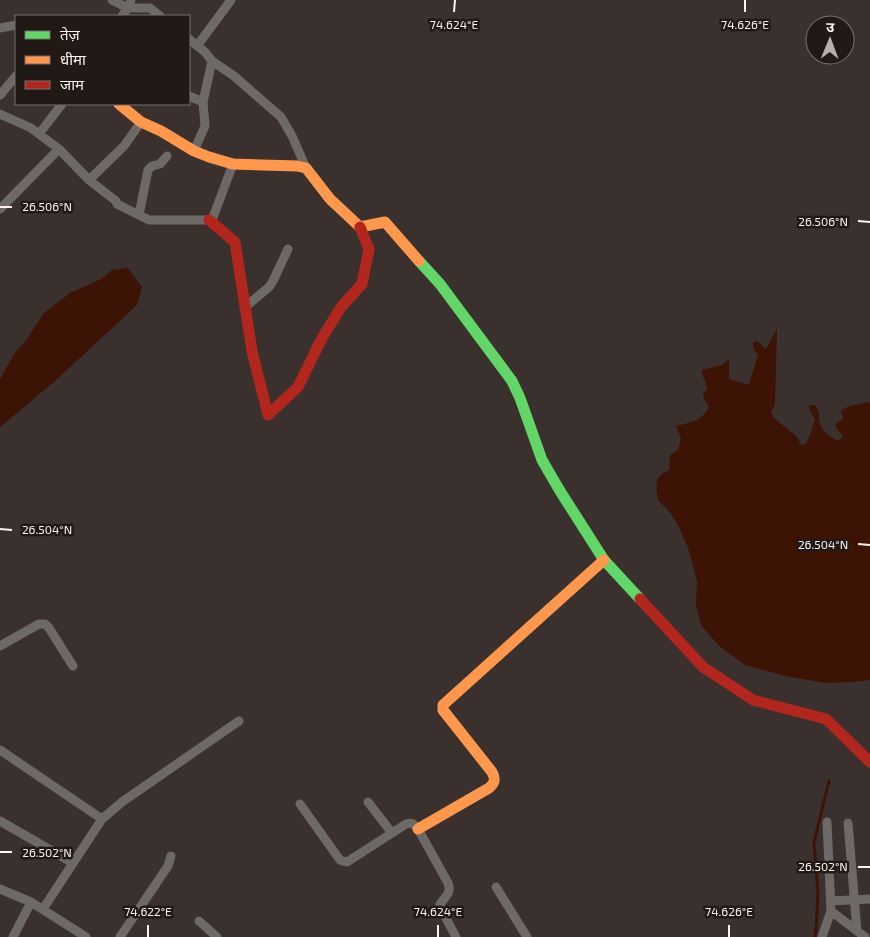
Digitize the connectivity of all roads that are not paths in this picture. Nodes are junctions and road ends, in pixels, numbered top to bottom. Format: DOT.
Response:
graph roads {
  1 [pos="112,0"];
  2 [pos="231,0"];
  3 [pos="129,4"];
  4 [pos="123,15"];
  5 [pos="159,15"];
  6 [pos="15,26"];
  7 [pos="0,28"];
  8 [pos="190,40"];
  9 [pos="197,46"];
  10 [pos="212,61"];
  11 [pos="15,77"];
  12 [pos="0,95"];
  13 [pos="190,96"];
  14 [pos="204,102"];
  15 [pos="61,105"];
  16 [pos="120,105"];
  17 [pos="0,114"];
  18 [pos="141,122"];
  19 [pos="39,134"];
  20 [pos="59,150"];
  21 [pos="194,151"];
  22 [pos="166,156"];
  23 [pos="233,164"];
  24 [pos="306,168"];
  25 [pos="89,180"];
  26 [pos="0,208"];
  27 [pos="139,215"];
  28 [pos="208,220"];
  29 [pos="360,227"];
  30 [pos="288,249"];
  31 [pos="244,308"];
  32 [pos="604,560"];
  33 [pos="0,646"];
  34 [pos="73,666"];
  35 [pos="239,721"];
  36 [pos="0,750"];
  37 [pos="870,762"];
  38 [pos="368,802"];
  39 [pos="300,804"];
  40 [pos="102,818"];
  41 [pos="0,821"];
  42 [pos="826,822"];
  43 [pos="848,824"];
  44 [pos="418,829"];
  45 [pos="392,833"];
  46 [pos="171,856"];
  47 [pos="73,863"];
  48 [pos="496,887"];
  49 [pos="0,889"];
  50 [pos="870,898"];
  51 [pos="854,900"];
  52 [pos="830,901"];
  53 [pos="30,902"];
  54 [pos="43,909"];
  55 [pos="831,911"];
  56 [pos="199,921"];
  57 [pos="857,931"];
  58 [pos="13,937"];
  59 [pos="86,937"];
  60 [pos="120,937"];
  61 [pos="217,937"];
  62 [pos="456,937"];
  63 [pos="527,937"];
  64 [pos="822,937"];
  65 [pos="866,937"];
  1 -- 3 [label="street"];
  2 -- 9 [label="street"];
  3 -- 4 [label="street"];
  3 -- 5 [label="street"];
  6 -- 7 [label="street"];
  8 -- 9 [label="street"];
  9 -- 10 [label="street"];
  10 -- 14 [label="street"];
  10 -- 24 [label="street"];
  11 -- 12 [label="street"];
  13 -- 14 [label="street"];
  14 -- 21 [label="street"];
  15 -- 19 [label="street"];
  16 -- 18 [label="street"];
  17 -- 19 [label="street"];
  18 -- 21 [label="street"];
  18 -- 25 [label="street"];
  19 -- 20 [label="street"];
  20 -- 25 [label="street"];
  20 -- 26 [label="street"];
  21 -- 23 [label="street"];
  22 -- 27 [label="street"];
  23 -- 24 [label="street"];
  23 -- 28 [label="street"];
  24 -- 29 [label="street"];
  25 -- 27 [label="street"];
  27 -- 28 [label="street"];
  28 -- 31 [label="street"];
  29 -- 31 [label="street"];
  29 -- 32 [label="street"];
  30 -- 31 [label="street"];
  32 -- 37 [label="street"];
  32 -- 44 [label="street"];
  33 -- 34 [label="street"];
  35 -- 40 [label="street"];
  36 -- 40 [label="street"];
  38 -- 45 [label="street"];
  39 -- 45 [label="street"];
  40 -- 47 [label="street"];
  41 -- 47 [label="street"];
  42 -- 52 [label="street"];
  43 -- 51 [label="street"];
  44 -- 45 [label="street"];
  44 -- 62 [label="street"];
  46 -- 60 [label="street"];
  47 -- 54 [label="street"];
  48 -- 63 [label="street"];
  49 -- 53 [label="street"];
  50 -- 51 [label="street"];
  51 -- 52 [label="street"];
  51 -- 57 [label="street"];
  52 -- 55 [label="street"];
  53 -- 54 [label="street"];
  53 -- 58 [label="street"];
  54 -- 59 [label="street"];
  55 -- 57 [label="street"];
  55 -- 64 [label="street"];
  56 -- 61 [label="street"];
  57 -- 65 [label="street"];
}
